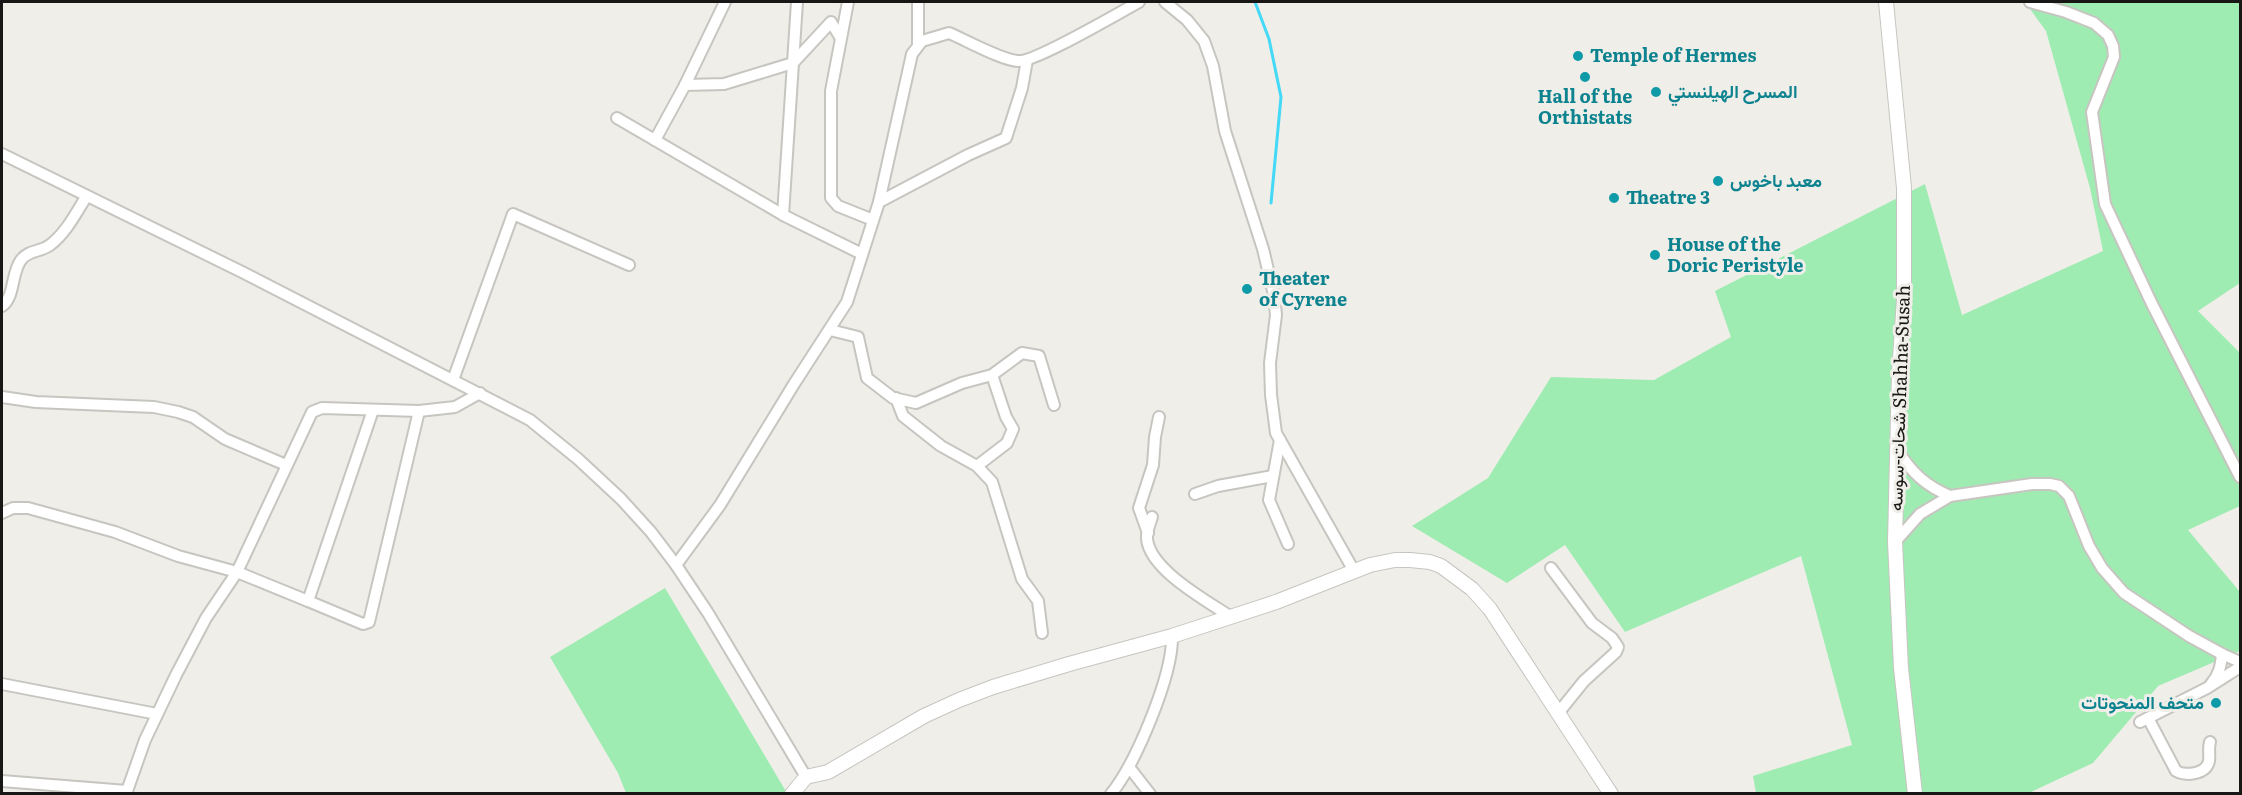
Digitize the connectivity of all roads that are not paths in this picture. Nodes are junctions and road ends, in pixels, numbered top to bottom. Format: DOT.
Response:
graph roads {
  1 [pos="725,2"];
  2 [pos="797,2"];
  3 [pos="848,2"];
  4 [pos="918,2"];
  5 [pos="1139,2"];
  6 [pos="1166,2"];
  7 [pos="1886,2"];
  8 [pos="2030,2"];
  9 [pos="840,37"];
  10 [pos="918,44"];
  11 [pos="1027,60"];
  12 [pos="793,63"];
  13 [pos="685,85"];
  14 [pos="617,118"];
  15 [pos="655,140"];
  16 [pos="2,153"];
  17 [pos="86,197"];
  18 [pos="879,202"];
  19 [pos="783,215"];
  20 [pos="873,220"];
  21 [pos="862,254"];
  22 [pos="629,265"];
  23 [pos="2,306"];
  24 [pos="830,330"];
  25 [pos="992,375"];
  26 [pos="453,380"];
  27 [pos="480,393"];
  28 [pos="2,397"];
  29 [pos="896,398"];
  30 [pos="1054,405"];
  31 [pos="373,410"];
  32 [pos="419,411"];
  33 [pos="1159,417"];
  34 [pos="1280,440"];
  35 [pos="1898,451"];
  36 [pos="286,465"];
  37 [pos="977,466"];
  38 [pos="1274,476"];
  39 [pos="2241,477"];
  40 [pos="1195,494"];
  41 [pos="1950,496"];
  42 [pos="2,513"];
  43 [pos="1152,517"];
  44 [pos="1148,533"];
  45 [pos="1895,542"];
  46 [pos="1288,544"];
  47 [pos="676,566"];
  48 [pos="1551,568"];
  49 [pos="237,572"];
  50 [pos="1354,572"];
  51 [pos="308,601"];
  52 [pos="1231,617"];
  53 [pos="1042,633"];
  54 [pos="1172,636"];
  55 [pos="2222,654"];
  56 [pos="2241,662"];
  57 [pos="2241,667"];
  58 [pos="2,684"];
  59 [pos="2207,688"];
  60 [pos="1559,712"];
  61 [pos="157,714"];
  62 [pos="2210,742"];
  63 [pos="1129,767"];
  64 [pos="806,777"];
  65 [pos="2,781"];
  66 [pos="127,792"];
  67 [pos="792,794"];
  68 [pos="1112,794"];
  69 [pos="1150,794"];
  70 [pos="1611,794"];
  71 [pos="1915,794"];
  1 -- 13 [label="street"];
  2 -- 12 [label="street"];
  3 -- 9 [label="street"];
  4 -- 10 [label="street"];
  5 -- 11 [label="street"];
  6 -- 34 [label="street"];
  7 -- 35 [label="main road, شحات-سوسه Shahha-Susah"];
  8 -- 39 [label="street"];
  9 -- 12 [label="street"];
  9 -- 20 [label="street"];
  10 -- 11 [label="street"];
  10 -- 18 [label="street"];
  11 -- 18 [label="street"];
  12 -- 13 [label="street"];
  12 -- 19 [label="street"];
  13 -- 15 [label="street"];
  14 -- 15 [label="street"];
  15 -- 19 [label="street"];
  16 -- 17 [label="street"];
  17 -- 23 [label="street"];
  17 -- 26 [label="street"];
  18 -- 20 [label="street"];
  19 -- 21 [label="street"];
  20 -- 21 [label="street"];
  21 -- 24 [label="street"];
  22 -- 26 [label="street"];
  24 -- 29 [label="street"];
  24 -- 47 [label="street"];
  25 -- 29 [label="street"];
  25 -- 30 [label="street"];
  25 -- 37 [label="street"];
  26 -- 27 [label="street"];
  27 -- 32 [label="street"];
  27 -- 47 [label="street"];
  28 -- 36 [label="street"];
  29 -- 37 [label="street"];
  31 -- 32 [label="street"];
  31 -- 36 [label="street"];
  31 -- 51 [label="street"];
  32 -- 51 [label="street"];
  33 -- 44 [label="street"];
  34 -- 38 [label="street"];
  34 -- 50 [label="street"];
  35 -- 41 [label="street"];
  35 -- 45 [label="main road, شحات-سوسه Shahha-Susah"];
  36 -- 49 [label="street"];
  37 -- 53 [label="street"];
  38 -- 40 [label="street"];
  38 -- 46 [label="street"];
  41 -- 45 [label="street"];
  41 -- 55 [label="street"];
  42 -- 49 [label="street"];
  43 -- 44 [label="street"];
  44 -- 52 [label="street"];
  45 -- 71 [label="main road, شحات-سوسه Shahha-Susah"];
  47 -- 64 [label="street"];
  48 -- 60 [label="street"];
  49 -- 51 [label="street"];
  49 -- 61 [label="street"];
  50 -- 52 [label="main road"];
  50 -- 60 [label="main road"];
  52 -- 54 [label="main road"];
  54 -- 63 [label="street"];
  54 -- 64 [label="main road"];
  55 -- 56 [label="street"];
  55 -- 59 [label="street"];
  57 -- 59 [label="street"];
  58 -- 61 [label="street"];
  59 -- 62 [label="street"];
  60 -- 70 [label="main road"];
  61 -- 66 [label="street"];
  63 -- 68 [label="street"];
  63 -- 69 [label="street"];
  64 -- 67 [label="main road"];
  65 -- 66 [label="street"];
}
